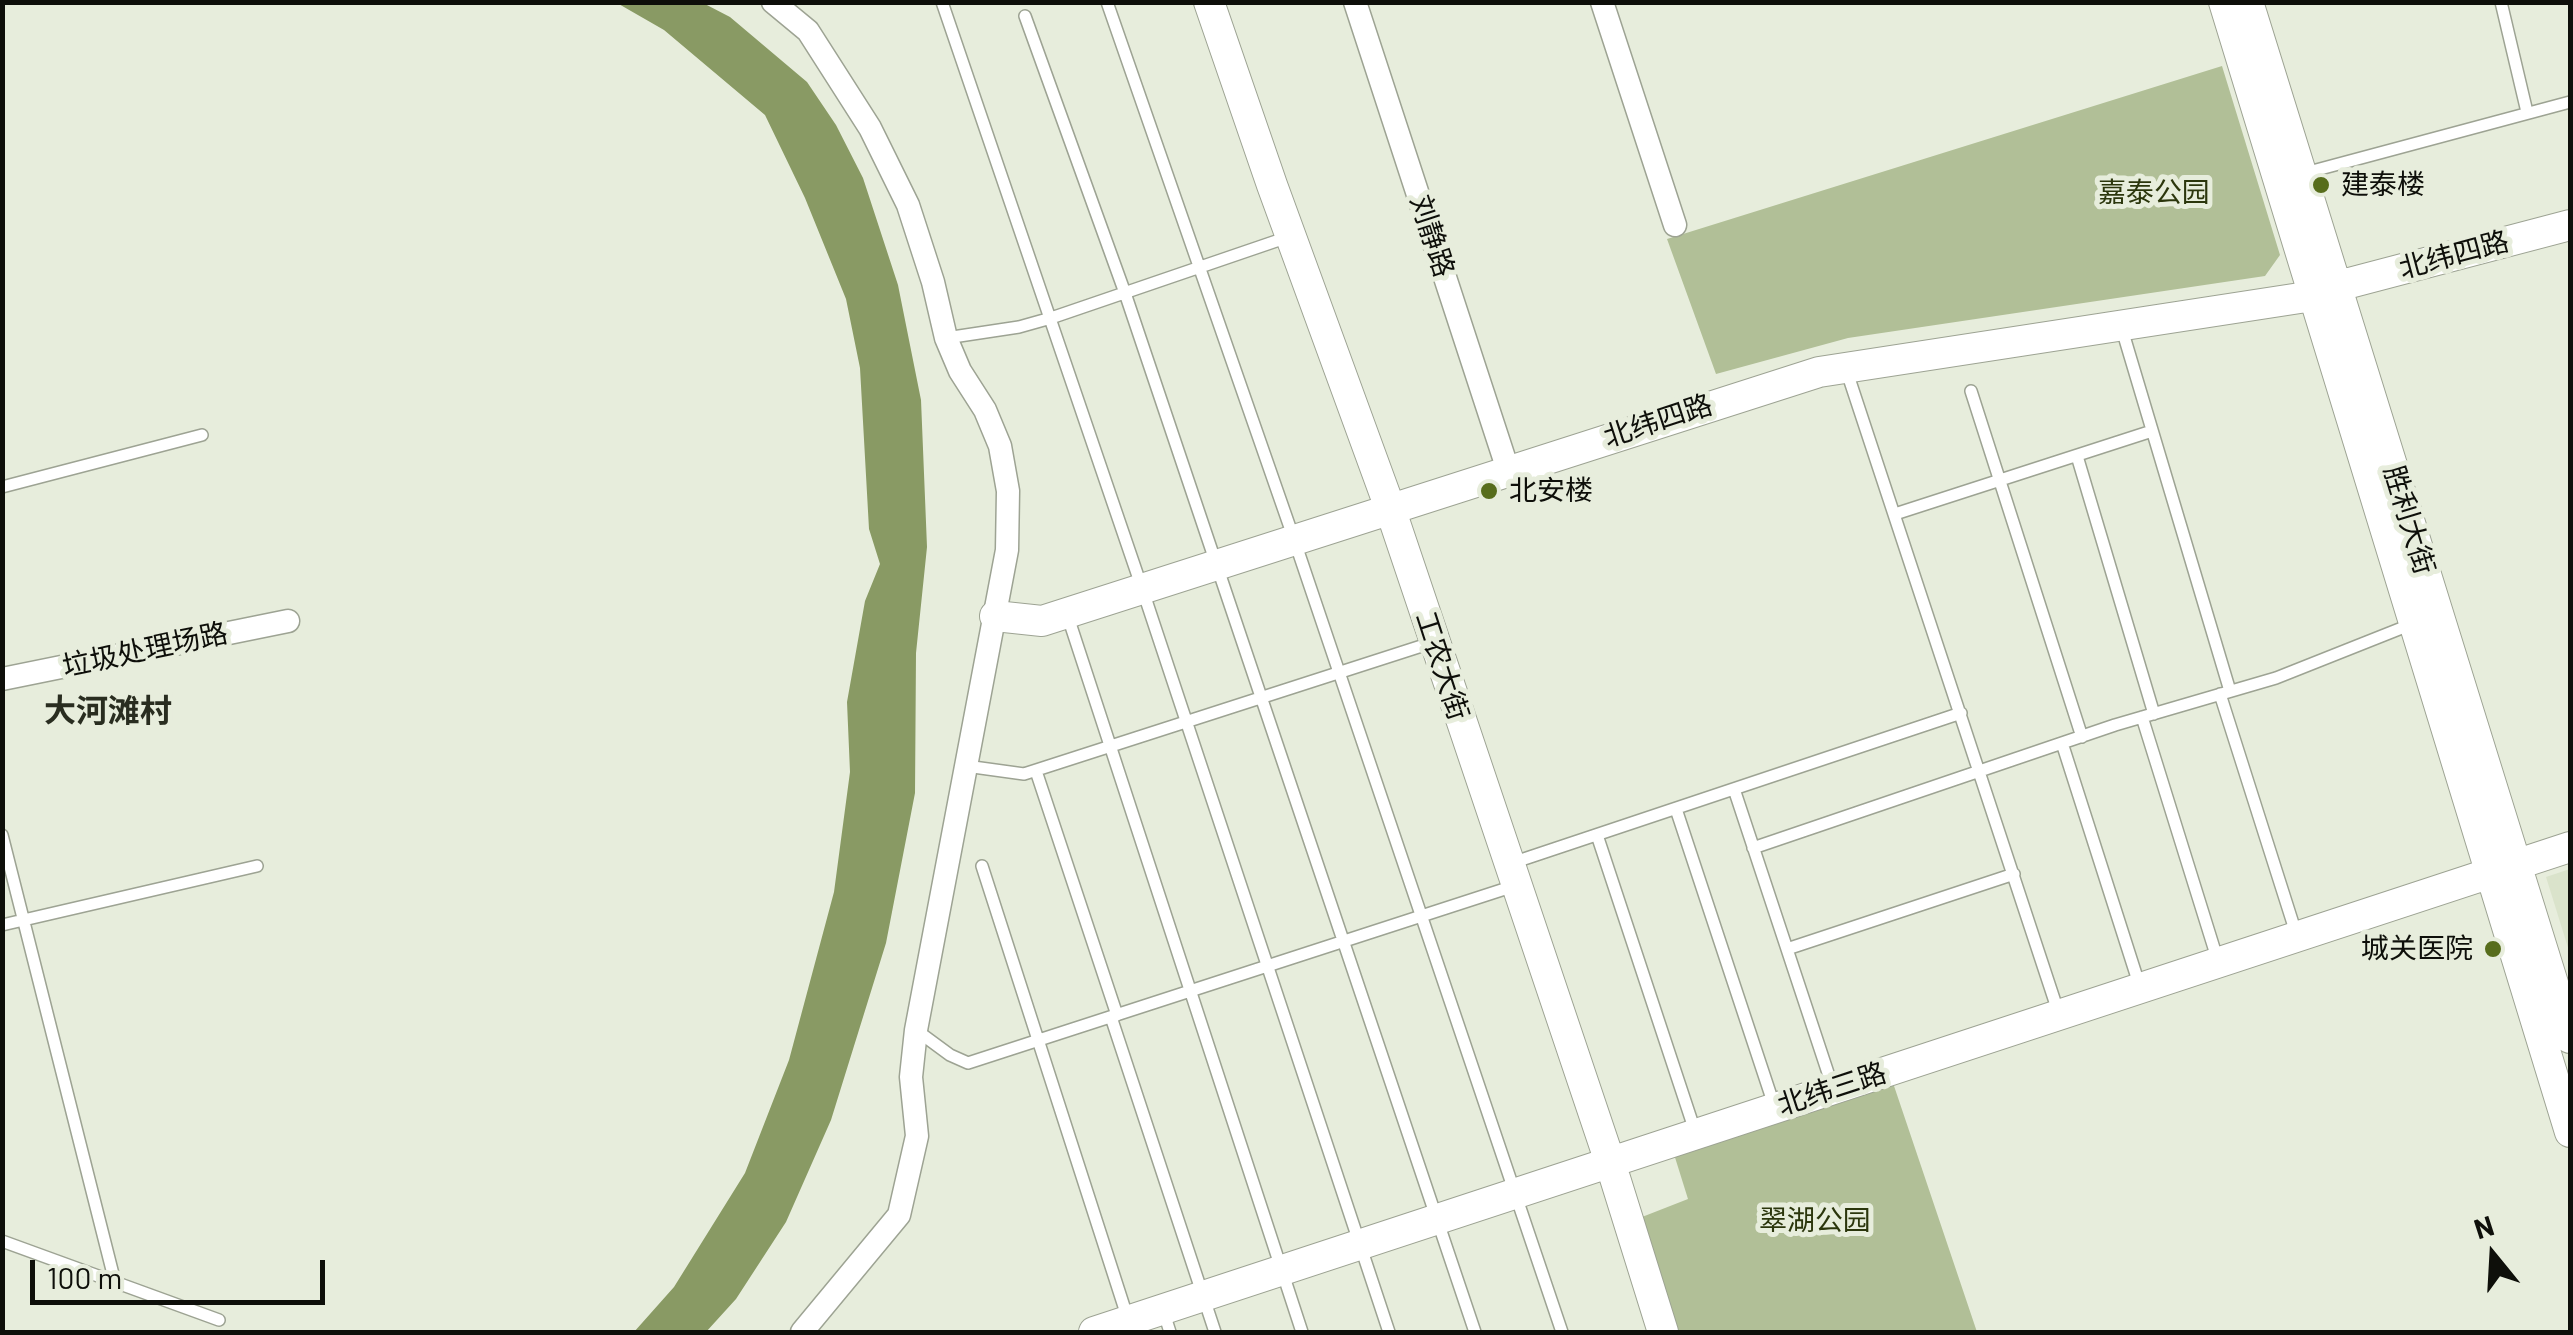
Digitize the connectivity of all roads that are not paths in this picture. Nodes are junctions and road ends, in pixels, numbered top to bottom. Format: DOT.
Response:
graph roads {
  1 [pos="773,2"];
  2 [pos="942,2"];
  3 [pos="1107,2"];
  4 [pos="1210,2"];
  5 [pos="1221,2"];
  6 [pos="1355,2"];
  7 [pos="1602,2"];
  8 [pos="2224,2"];
  9 [pos="2248,2"];
  10 [pos="2502,2"];
  11 [pos="1025,16"];
  12 [pos="2570,102"];
  13 [pos="2527,112"];
  14 [pos="2301,174"];
  15 [pos="2570,225"];
  16 [pos="1675,226"];
  17 [pos="1291,236"];
  18 [pos="1200,266"];
  19 [pos="2320,289"];
  20 [pos="1125,292"];
  21 [pos="1051,318"];
  22 [pos="2119,319"];
  23 [pos="946,338"];
  24 [pos="1844,361"];
  25 [pos="1971,391"];
  26 [pos="2152,431"];
  27 [pos="202,434"];
  28 [pos="2076,456"];
  29 [pos="1506,464"];
  30 [pos="2000,480"];
  31 [pos="2,487"];
  32 [pos="1392,501"];
  33 [pos="1895,514"];
  34 [pos="1294,539"];
  35 [pos="1216,564"];
  36 [pos="1142,588"];
  37 [pos="1066,612"];
  38 [pos="995,616"];
  39 [pos="288,620"];
  40 [pos="2426,620"];
  41 [pos="1434,642"];
  42 [pos="1340,672"];
  43 [pos="2,679"];
  44 [pos="2224,693"];
  45 [pos="1262,698"];
  46 [pos="1961,713"];
  47 [pos="2148,716"];
  48 [pos="1186,722"];
  49 [pos="2082,736"];
  50 [pos="2062,744"];
  51 [pos="1112,746"];
  52 [pos="966,766"];
  53 [pos="1036,770"];
  54 [pos="1980,771"];
  55 [pos="1734,789"];
  56 [pos="1676,808"];
  57 [pos="1597,834"];
  58 [pos="2,835"];
  59 [pos="2570,847"];
  60 [pos="1754,848"];
  61 [pos="256,866"];
  62 [pos="982,866"];
  63 [pos="2503,868"];
  64 [pos="2014,874"];
  65 [pos="1512,875"];
  66 [pos="1423,916"];
  67 [pos="24,919"];
  68 [pos="2,925"];
  69 [pos="2297,936"];
  70 [pos="1344,942"];
  71 [pos="1787,949"];
  72 [pos="2218,962"];
  73 [pos="1267,966"];
  74 [pos="2140,987"];
  75 [pos="1192,991"];
  76 [pos="2059,1014"];
  77 [pos="1114,1016"];
  78 [pos="916,1030"];
  79 [pos="2570,1038"];
  80 [pos="1040,1040"];
  81 [pos="1832,1088"];
  82 [pos="1775,1108"];
  83 [pos="2570,1132"];
  84 [pos="1696,1134"];
  85 [pos="1610,1162"];
  86 [pos="1516,1193"];
  87 [pos="1438,1219"];
  88 [pos="2,1241"];
  89 [pos="1361,1244"];
  90 [pos="1282,1270"];
  91 [pos="115,1282"];
  92 [pos="1203,1297"];
  93 [pos="218,1320"];
  94 [pos="1166,1321"];
  95 [pos="1111,1328"];
  96 [pos="802,1332"];
  97 [pos="1215,1332"];
  98 [pos="1302,1332"];
  99 [pos="1390,1332"];
  100 [pos="1475,1332"];
  101 [pos="1562,1332"];
  102 [pos="1663,1332"];
  1 -- 23 [label="street"];
  2 -- 21 [label="lane"];
  3 -- 18 [label="lane"];
  4 -- 17 [label="street, 工农大街"];
  5 -- 32 [label="street, 工农大街"];
  6 -- 29 [label="street, 刘静路"];
  7 -- 16 [label="street"];
  8 -- 19 [label="street, 胜利大街"];
  9 -- 14 [label="street, 胜利大街"];
  10 -- 13 [label="lane"];
  11 -- 20 [label="lane"];
  12 -- 13 [label="lane"];
  13 -- 14 [label="lane"];
  14 -- 19 [label="street, 胜利大街"];
  15 -- 19 [label="street, 北纬四路"];
  17 -- 18 [label="lane"];
  17 -- 32 [label="street, 工农大街"];
  18 -- 20 [label="lane"];
  18 -- 34 [label="lane"];
  19 -- 22 [label="street, 北纬四路"];
  19 -- 40 [label="street, 胜利大街"];
  20 -- 21 [label="lane"];
  20 -- 35 [label="lane"];
  21 -- 23 [label="lane"];
  21 -- 36 [label="lane"];
  22 -- 24 [label="street, 北纬四路"];
  22 -- 26 [label="lane"];
  23 -- 38 [label="street"];
  24 -- 29 [label="street, 北纬四路"];
  24 -- 33 [label="lane"];
  25 -- 30 [label="lane"];
  26 -- 28 [label="lane"];
  26 -- 44 [label="lane"];
  27 -- 31 [label="lane"];
  28 -- 30 [label="lane"];
  28 -- 47 [label="lane"];
  29 -- 32 [label="street, 北纬四路"];
  30 -- 33 [label="lane"];
  30 -- 49 [label="lane"];
  32 -- 34 [label="street, 北纬四路"];
  32 -- 41 [label="street, 工农大街"];
  33 -- 46 [label="lane"];
  34 -- 35 [label="street, 北纬四路"];
  34 -- 42 [label="lane"];
  35 -- 36 [label="street, 北纬四路"];
  35 -- 45 [label="lane"];
  36 -- 37 [label="street, 北纬四路"];
  36 -- 48 [label="lane"];
  37 -- 38 [label="street, 北纬四路"];
  37 -- 51 [label="lane"];
  38 -- 52 [label="street"];
  39 -- 43 [label="street, 垃圾处理场路"];
  40 -- 44 [label="lane"];
  40 -- 63 [label="street, 胜利大街"];
  41 -- 42 [label="lane"];
  41 -- 65 [label="street, 工农大街"];
  42 -- 45 [label="lane"];
  42 -- 66 [label="lane"];
  44 -- 47 [label="lane"];
  44 -- 69 [label="lane"];
  45 -- 48 [label="lane"];
  45 -- 70 [label="lane"];
  46 -- 54 [label="lane"];
  46 -- 55 [label="lane"];
  47 -- 49 [label="lane"];
  47 -- 72 [label="lane"];
  48 -- 51 [label="lane"];
  48 -- 73 [label="lane"];
  49 -- 50 [label="lane"];
  50 -- 54 [label="lane"];
  50 -- 74 [label="lane"];
  51 -- 53 [label="lane"];
  51 -- 75 [label="lane"];
  52 -- 53 [label="lane"];
  52 -- 78 [label="street"];
  53 -- 77 [label="lane"];
  54 -- 60 [label="lane"];
  54 -- 64 [label="lane"];
  55 -- 56 [label="lane"];
  55 -- 60 [label="lane"];
  56 -- 57 [label="lane"];
  56 -- 82 [label="lane"];
  57 -- 65 [label="lane"];
  57 -- 84 [label="lane"];
  58 -- 67 [label="lane"];
  59 -- 63 [label="street, 北纬三路"];
  60 -- 71 [label="lane"];
  61 -- 67 [label="lane"];
  62 -- 80 [label="lane"];
  63 -- 69 [label="street, 北纬三路"];
  63 -- 79 [label="street"];
  63 -- 83 [label="street"];
  64 -- 71 [label="lane"];
  64 -- 76 [label="lane"];
  65 -- 66 [label="lane"];
  65 -- 85 [label="street, 工农大街"];
  66 -- 70 [label="lane"];
  66 -- 86 [label="lane"];
  67 -- 68 [label="lane"];
  67 -- 91 [label="lane"];
  69 -- 72 [label="street, 北纬三路"];
  70 -- 73 [label="lane"];
  70 -- 87 [label="lane"];
  71 -- 81 [label="lane"];
  72 -- 74 [label="street, 北纬三路"];
  73 -- 75 [label="lane"];
  73 -- 89 [label="lane"];
  74 -- 76 [label="street, 北纬三路"];
  75 -- 77 [label="lane"];
  75 -- 90 [label="lane"];
  76 -- 81 [label="street, 北纬三路"];
  77 -- 80 [label="lane"];
  77 -- 92 [label="lane"];
  78 -- 80 [label="lane"];
  78 -- 96 [label="street"];
  80 -- 95 [label="lane"];
  81 -- 82 [label="street, 北纬三路"];
  82 -- 84 [label="street, 北纬三路"];
  84 -- 85 [label="street, 北纬三路"];
  85 -- 86 [label="street, 北纬三路"];
  85 -- 102 [label="street, 工农大街"];
  86 -- 87 [label="street, 北纬三路"];
  86 -- 101 [label="lane"];
  87 -- 89 [label="street, 北纬三路"];
  87 -- 100 [label="lane"];
  88 -- 91 [label="lane"];
  89 -- 90 [label="street, 北纬三路"];
  89 -- 99 [label="lane"];
  90 -- 92 [label="street, 北纬三路"];
  90 -- 98 [label="lane"];
  91 -- 93 [label="lane"];
  92 -- 94 [label="street, 北纬三路"];
  92 -- 97 [label="lane"];
  94 -- 95 [label="street, 北纬三路"];
}
